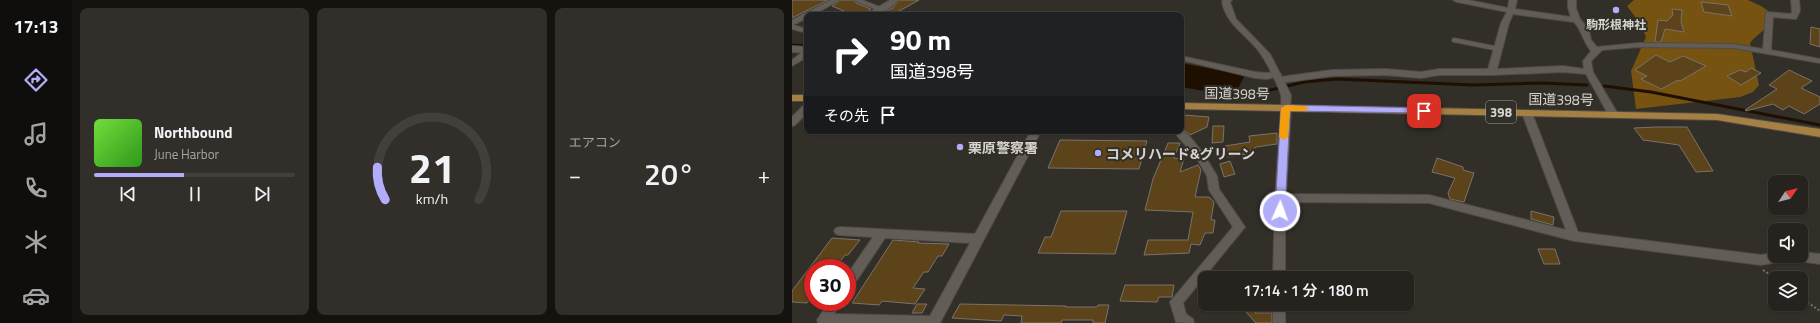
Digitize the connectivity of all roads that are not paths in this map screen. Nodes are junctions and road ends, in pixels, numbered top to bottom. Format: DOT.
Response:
graph roads {
  1 [pos="836,0"];
  2 [pos="856,0"];
  3 [pos="894,0"];
  4 [pos="1228,0"];
  5 [pos="1457,0"];
  6 [pos="1513,0"];
  7 [pos="1572,0"];
  8 [pos="1795,0"];
  9 [pos="880,9"];
  10 [pos="1511,11"];
  11 [pos="813,12"];
  12 [pos="874,12"];
  13 [pos="804,17"];
  14 [pos="1576,20"];
  15 [pos="792,23"];
  16 [pos="792,27"];
  17 [pos="804,30"];
  18 [pos="1454,40"];
  19 [pos="792,49"];
  20 [pos="1499,49"];
  21 [pos="804,50"];
  22 [pos="1596,51"];
  23 [pos="1767,51"];
  24 [pos="804,55"];
  25 [pos="1184,59"];
  26 [pos="1820,61"];
  27 [pos="792,64"];
  28 [pos="1492,72"];
  29 [pos="1589,72"];
  30 [pos="1279,79"];
  31 [pos="792,98"];
  32 [pos="804,98"];
  33 [pos="1184,106"];
  34 [pos="1286,108"];
  35 [pos="804,110"];
  36 [pos="1527,113"];
  37 [pos="1613,114"];
  38 [pos="792,123"];
  39 [pos="1820,133"];
  40 [pos="1034,134"];
  41 [pos="1181,134"];
  42 [pos="1280,198"];
  43 [pos="840,231"];
  44 [pos="882,234"];
  45 [pos="1574,236"];
  46 [pos="978,239"];
  47 [pos="1808,258"];
  48 [pos="1768,259"];
  49 [pos="1820,259"];
  50 [pos="1279,271"];
  51 [pos="856,272"];
  52 [pos="830,311"];
  53 [pos="1279,311"];
  54 [pos="933,322"];
  55 [pos="1188,323"];
  56 [pos="1279,323"];
  1 -- 11 [label="street"];
  2 -- 9 [label="lane"];
  3 -- 9 [label="street"];
  4 -- 30 [label="street"];
  5 -- 10 [label="street"];
  6 -- 10 [label="street"];
  7 -- 14 [label="street"];
  8 -- 23 [label="street"];
  9 -- 12 [label="street"];
  10 -- 14 [label="street"];
  10 -- 20 [label="street"];
  13 -- 15 [label="street"];
  14 -- 22 [label="street"];
  16 -- 17 [label="street"];
  18 -- 20 [label="lane"];
  19 -- 21 [label="street"];
  20 -- 28 [label="street"];
  22 -- 23 [label="street"];
  22 -- 29 [label="street"];
  23 -- 26 [label="street"];
  24 -- 27 [label="street"];
  25 -- 30 [label="street"];
  28 -- 29 [label="street"];
  28 -- 30 [label="street"];
  29 -- 37 [label="street"];
  30 -- 34 [label="street"];
  31 -- 32 [label="highway"];
  33 -- 34 [label="highway, 国道398号 / 398"];
  34 -- 36 [label="highway, 国道398号 / 398"];
  34 -- 42 [label="street"];
  35 -- 38 [label="street"];
  36 -- 37 [label="highway, 国道398号 / 398"];
  36 -- 45 [label="street"];
  37 -- 39 [label="highway, 国道398号 / 398"];
  40 -- 46 [label="street"];
  41 -- 55 [label="street"];
  42 -- 45 [label="street"];
  42 -- 50 [label="street"];
  43 -- 44 [label="street"];
  44 -- 46 [label="street"];
  44 -- 51 [label="street"];
  45 -- 48 [label="street"];
  46 -- 54 [label="street"];
  47 -- 49 [label="street"];
  52 -- 54 [label="street"];
  53 -- 56 [label="street"];
}
